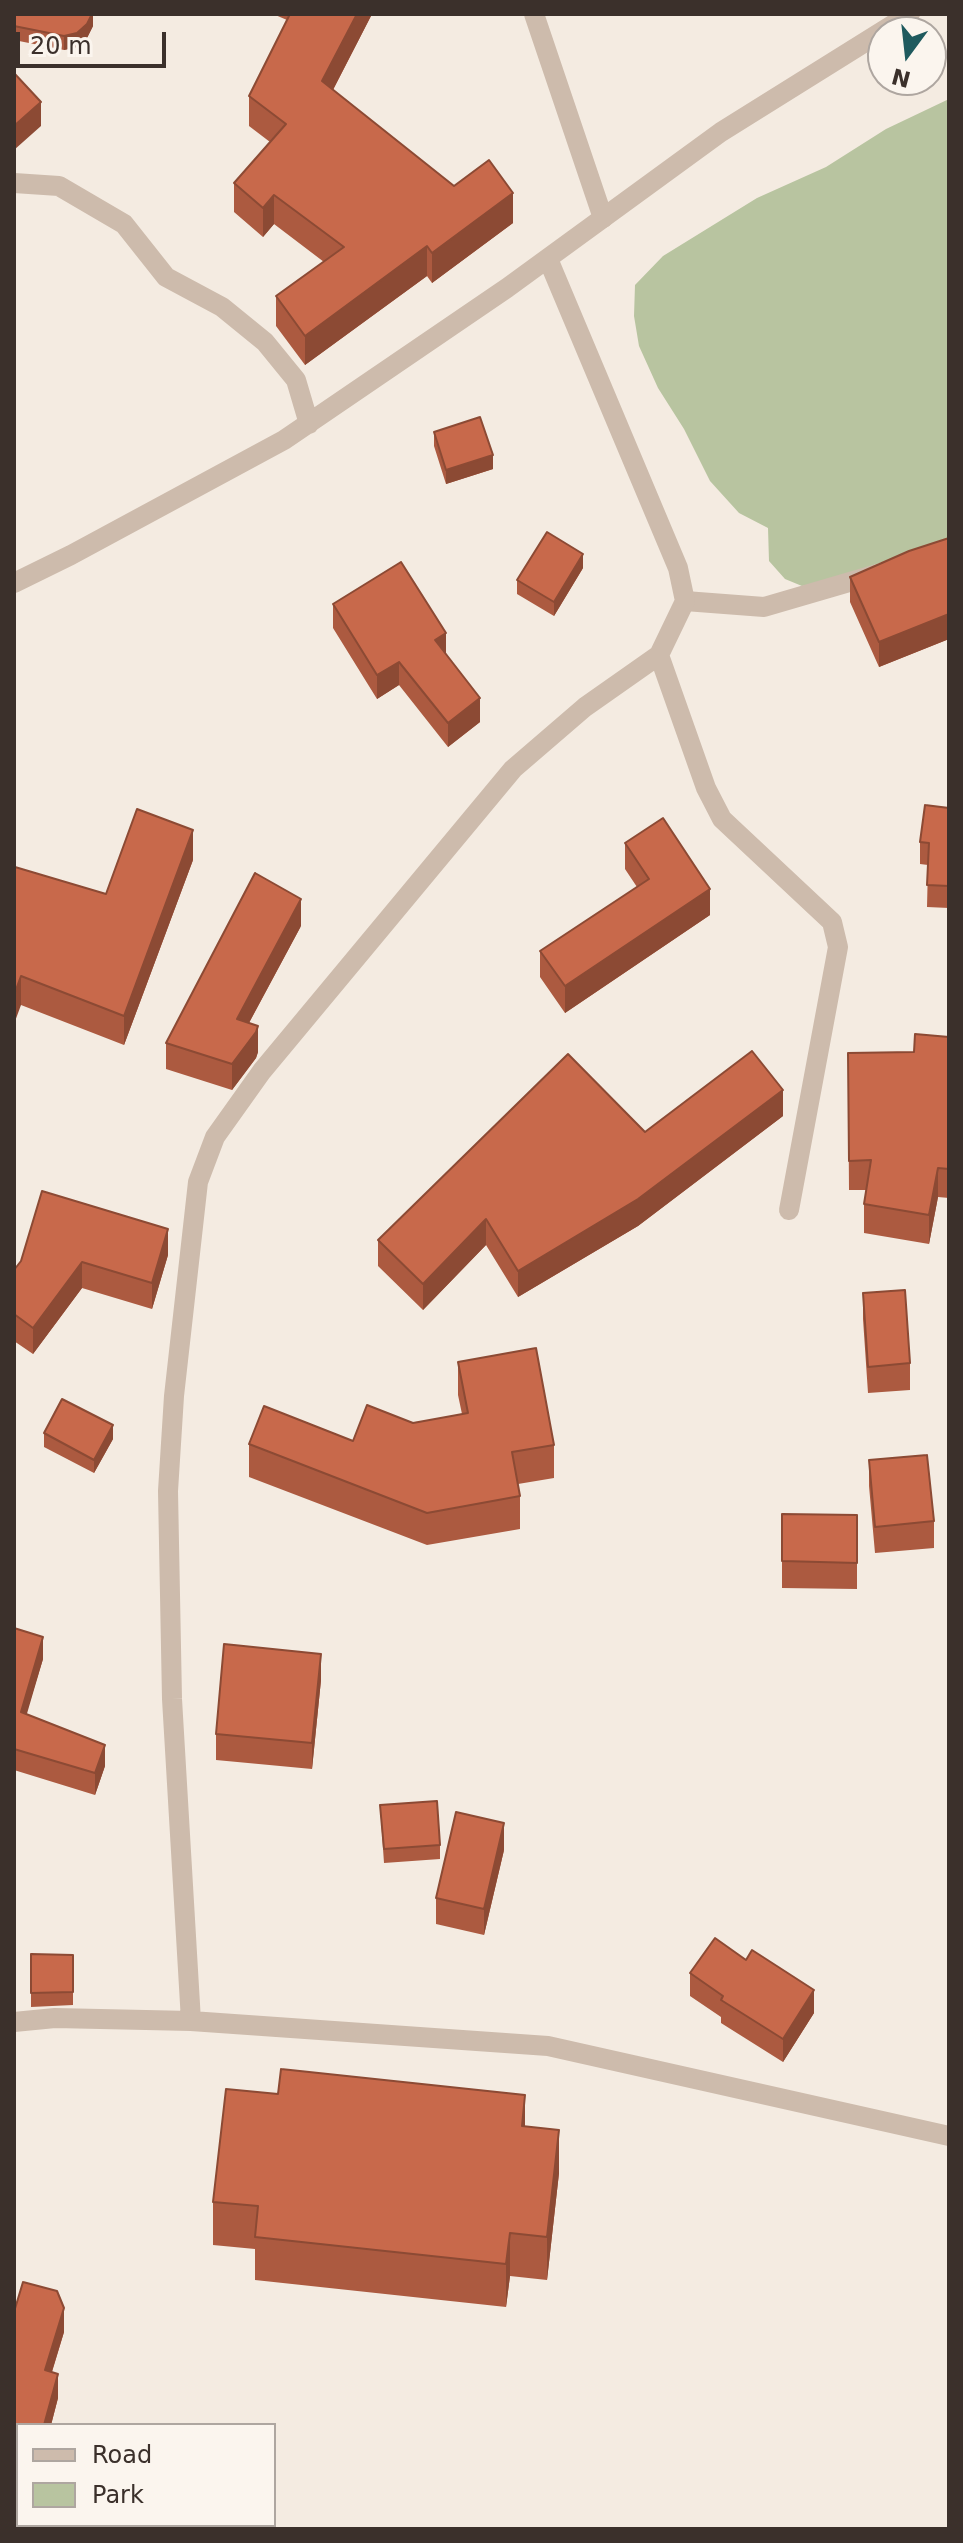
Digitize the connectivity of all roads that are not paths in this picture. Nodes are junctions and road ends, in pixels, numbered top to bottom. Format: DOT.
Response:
graph roads {
  1 [pos="534,14"];
  2 [pos="910,14"];
  3 [pos="14,183"];
  4 [pos="603,218"];
  5 [pos="548,259"];
  6 [pos="309,424"];
  7 [pos="900,567"];
  8 [pos="14,583"];
  9 [pos="685,601"];
  10 [pos="659,655"];
  11 [pos="789,1210"];
  12 [pos="191,2021"];
  13 [pos="14,2022"];
  14 [pos="949,2136"];
  1 -- 4 [label="street"];
  2 -- 4 [label="street"];
  3 -- 6 [label="street"];
  4 -- 5 [label="street"];
  5 -- 6 [label="street"];
  5 -- 9 [label="street"];
  6 -- 8 [label="street"];
  7 -- 9 [label="street"];
  9 -- 10 [label="street"];
  10 -- 11 [label="street"];
  10 -- 12 [label="street"];
  12 -- 13 [label="street"];
  12 -- 14 [label="street"];
}
